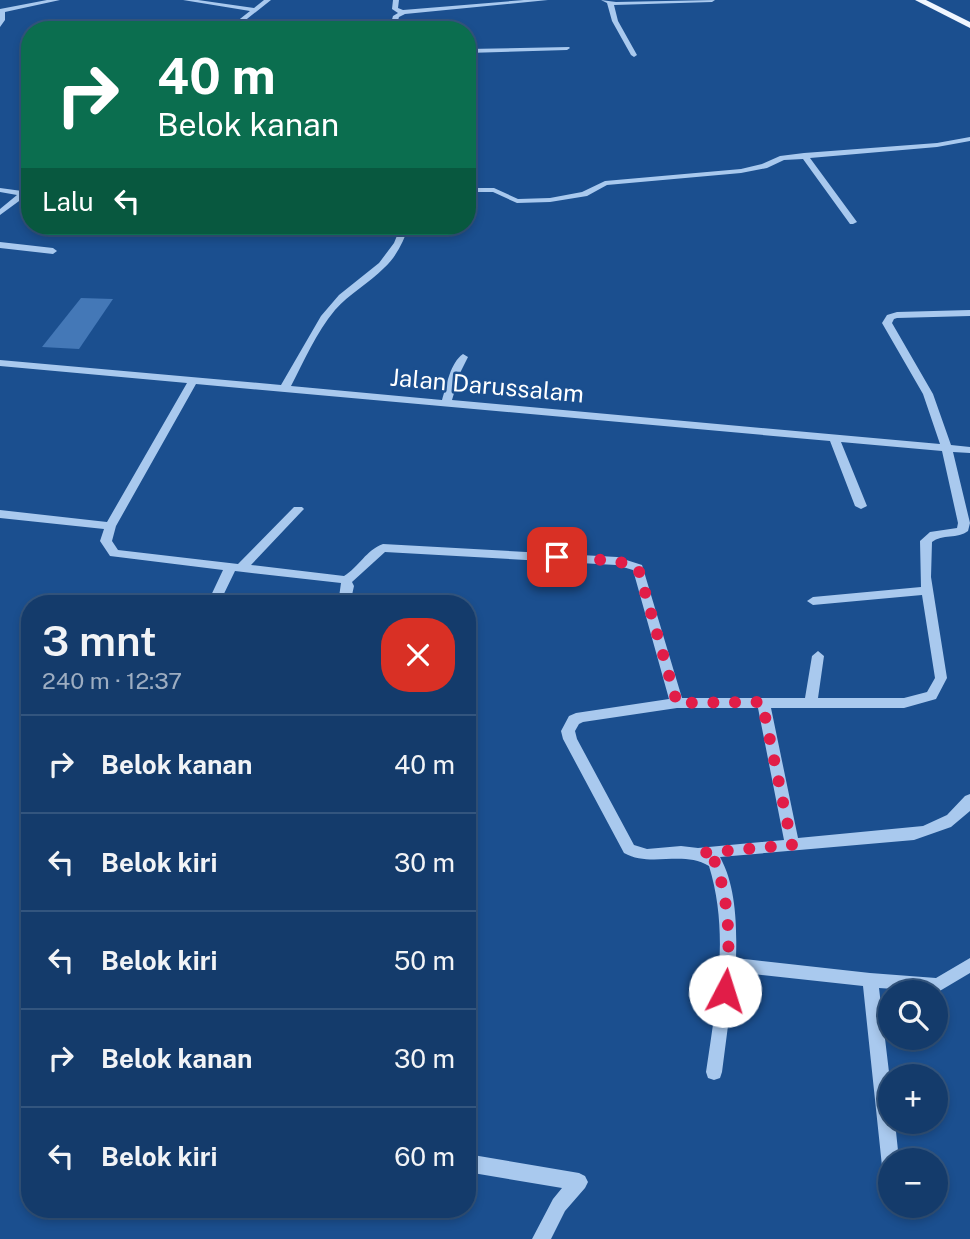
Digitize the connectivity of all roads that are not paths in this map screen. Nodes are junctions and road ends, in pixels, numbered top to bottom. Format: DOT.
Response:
graph roads {
  1 [pos="57,0"];
  2 [pos="186,0"];
  3 [pos="268,0"];
  4 [pos="396,0"];
  5 [pos="545,0"];
  6 [pos="712,0"];
  7 [pos="919,0"];
  8 [pos="607,2"];
  9 [pos="255,10"];
  10 [pos="401,12"];
  11 [pos="241,21"];
  12 [pos="395,21"];
  13 [pos="0,25"];
  14 [pos="970,25"];
  15 [pos="567,48"];
  16 [pos="476,51"];
  17 [pos="634,55"];
  18 [pos="970,139"];
  19 [pos="804,156"];
  20 [pos="0,190"];
  21 [pos="476,190"];
  22 [pos="21,192"];
  23 [pos="21,197"];
  24 [pos="0,213"];
  25 [pos="853,222"];
  26 [pos="401,235"];
  27 [pos="0,245"];
  28 [pos="53,251"];
  29 [pos="970,313"];
  30 [pos="463,357"];
  31 [pos="0,363"];
  32 [pos="193,381"];
  33 [pos="285,388"];
  34 [pos="446,402"];
  35 [pos="834,438"];
  36 [pos="947,448"];
  37 [pos="970,450"];
  38 [pos="861,506"];
  39 [pos="298,509"];
  40 [pos="0,514"];
  41 [pos="110,526"];
  42 [pos="966,531"];
  43 [pos="235,568"];
  44 [pos="346,580"];
  45 [pos="927,590"];
  46 [pos="218,595"];
  47 [pos="346,595"];
  48 [pos="813,601"];
  49 [pos="818,656"];
  50 [pos="762,702"];
  51 [pos="811,702"];
  52 [pos="677,703"];
  53 [pos="970,800"];
  54 [pos="792,845"];
  55 [pos="701,853"];
  56 [pos="729,964"];
  57 [pos="970,965"];
  58 [pos="870,980"];
  59 [pos="714,1072"];
  60 [pos="889,1148"];
  61 [pos="476,1165"];
  62 [pos="541,1239"];
  1 -- 13 [label="street"];
  2 -- 9 [label="street"];
  3 -- 9 [label="street"];
  4 -- 10 [label="street"];
  5 -- 10 [label="street"];
  6 -- 8 [label="street"];
  7 -- 14 [label="main road"];
  8 -- 17 [label="street"];
  9 -- 11 [label="street"];
  10 -- 12 [label="street"];
  15 -- 16 [label="street"];
  18 -- 19 [label="street"];
  19 -- 21 [label="street"];
  19 -- 25 [label="street"];
  20 -- 22 [label="street"];
  23 -- 24 [label="street"];
  26 -- 33 [label="street"];
  27 -- 28 [label="street"];
  29 -- 36 [label="street"];
  30 -- 34 [label="street"];
  31 -- 32 [label="street, Jalan Darussalam"];
  32 -- 33 [label="street, Jalan Darussalam"];
  32 -- 41 [label="street"];
  33 -- 34 [label="street, Jalan Darussalam"];
  34 -- 35 [label="street, Jalan Darussalam"];
  35 -- 36 [label="street, Jalan Darussalam"];
  35 -- 38 [label="street"];
  36 -- 37 [label="street, Jalan Darussalam"];
  36 -- 42 [label="street"];
  39 -- 43 [label="street"];
  40 -- 41 [label="street"];
  41 -- 43 [label="street"];
  42 -- 45 [label="street"];
  43 -- 44 [label="street"];
  43 -- 46 [label="street"];
  44 -- 47 [label="street"];
  44 -- 52 [label="street"];
  45 -- 48 [label="street"];
  45 -- 51 [label="street"];
  49 -- 51 [label="street"];
  50 -- 51 [label="street"];
  50 -- 52 [label="street"];
  50 -- 54 [label="street"];
  52 -- 55 [label="street"];
  53 -- 54 [label="street"];
  54 -- 55 [label="street"];
  55 -- 56 [label="street"];
  56 -- 58 [label="street"];
  56 -- 59 [label="street"];
  57 -- 58 [label="street"];
  58 -- 60 [label="street"];
  61 -- 62 [label="street"];
}
